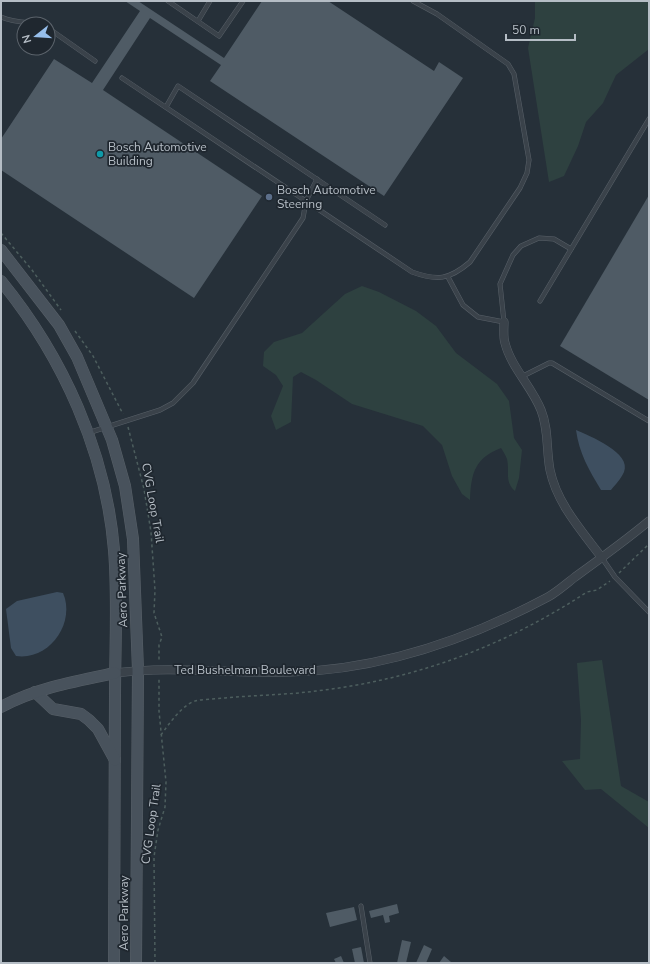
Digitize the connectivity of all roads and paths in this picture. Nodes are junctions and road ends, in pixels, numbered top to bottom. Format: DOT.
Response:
graph roads {
  1 [pos="168,1"];
  2 [pos="210,1"];
  3 [pos="243,1"];
  4 [pos="413,1"];
  5 [pos="1,18"];
  6 [pos="198,21"];
  7 [pos="16,23"];
  8 [pos="56,34"];
  9 [pos="94,61"];
  10 [pos="122,78"];
  11 [pos="166,107"];
  12 [pos="649,119"];
  13 [pos="317,179"];
  14 [pos="306,201"];
  15 [pos="385,225"];
  16 [pos="571,249"];
  17 [pos="1,250"];
  18 [pos="448,277"];
  19 [pos="1,281"];
  20 [pos="540,301"];
  21 [pos="504,322"];
  22 [pos="523,376"];
  23 [pos="649,421"];
  24 [pos="107,427"];
  25 [pos="88,433"];
  26 [pos="130,435"];
  27 [pos="649,521"];
  28 [pos="649,544"];
  29 [pos="602,558"];
  30 [pos="633,561"];
  31 [pos="649,612"];
  32 [pos="159,645"];
  33 [pos="138,670"];
  34 [pos="115,673"];
  35 [pos="34,692"];
  36 [pos="1,707"];
  37 [pos="159,711"];
  38 [pos="115,761"];
  39 [pos="361,906"];
  40 [pos="114,963"];
  41 [pos="136,963"];
  42 [pos="155,963"];
  43 [pos="370,963"];
  1 -- 6 [label="lane"];
  2 -- 6 [label="lane"];
  3 -- 6 [label="lane"];
  4 -- 18 [label="lane"];
  5 -- 7 [label="lane"];
  8 -- 9 [label="lane"];
  10 -- 11 [label="lane"];
  11 -- 13 [label="lane"];
  11 -- 14 [label="lane"];
  12 -- 16 [label="lane"];
  13 -- 14 [label="lane"];
  13 -- 15 [label="lane"];
  14 -- 18 [label="lane"];
  14 -- 24 [label="lane"];
  16 -- 20 [label="lane"];
  16 -- 21 [label="lane"];
  17 -- 24 [label="main road, Aero Parkway"];
  18 -- 21 [label="lane"];
  19 -- 25 [label="main road, Aero Parkway"];
  21 -- 22 [label="street"];
  22 -- 23 [label="lane"];
  22 -- 29 [label="street"];
  24 -- 25 [label="lane"];
  24 -- 33 [label="main road, Aero Parkway"];
  25 -- 34 [label="main road, Aero Parkway"];
  26 -- 32 [label="path, CVG Loop Trail"];
  27 -- 29 [label="street, Ted Bushelman Boulevard"];
  28 -- 30 [label="path"];
  29 -- 31 [label="lane"];
  29 -- 33 [label="street, Ted Bushelman Boulevard"];
  33 -- 34 [label="street, Ted Bushelman Boulevard"];
  33 -- 41 [label="main road, Aero Parkway"];
  34 -- 35 [label="main road"];
  34 -- 38 [label="main road, Aero Parkway"];
  35 -- 36 [label="main road"];
  35 -- 38 [label="main road"];
  37 -- 42 [label="path, CVG Loop Trail"];
  38 -- 40 [label="main road, Aero Parkway"];
  39 -- 43 [label="lane"];
}
